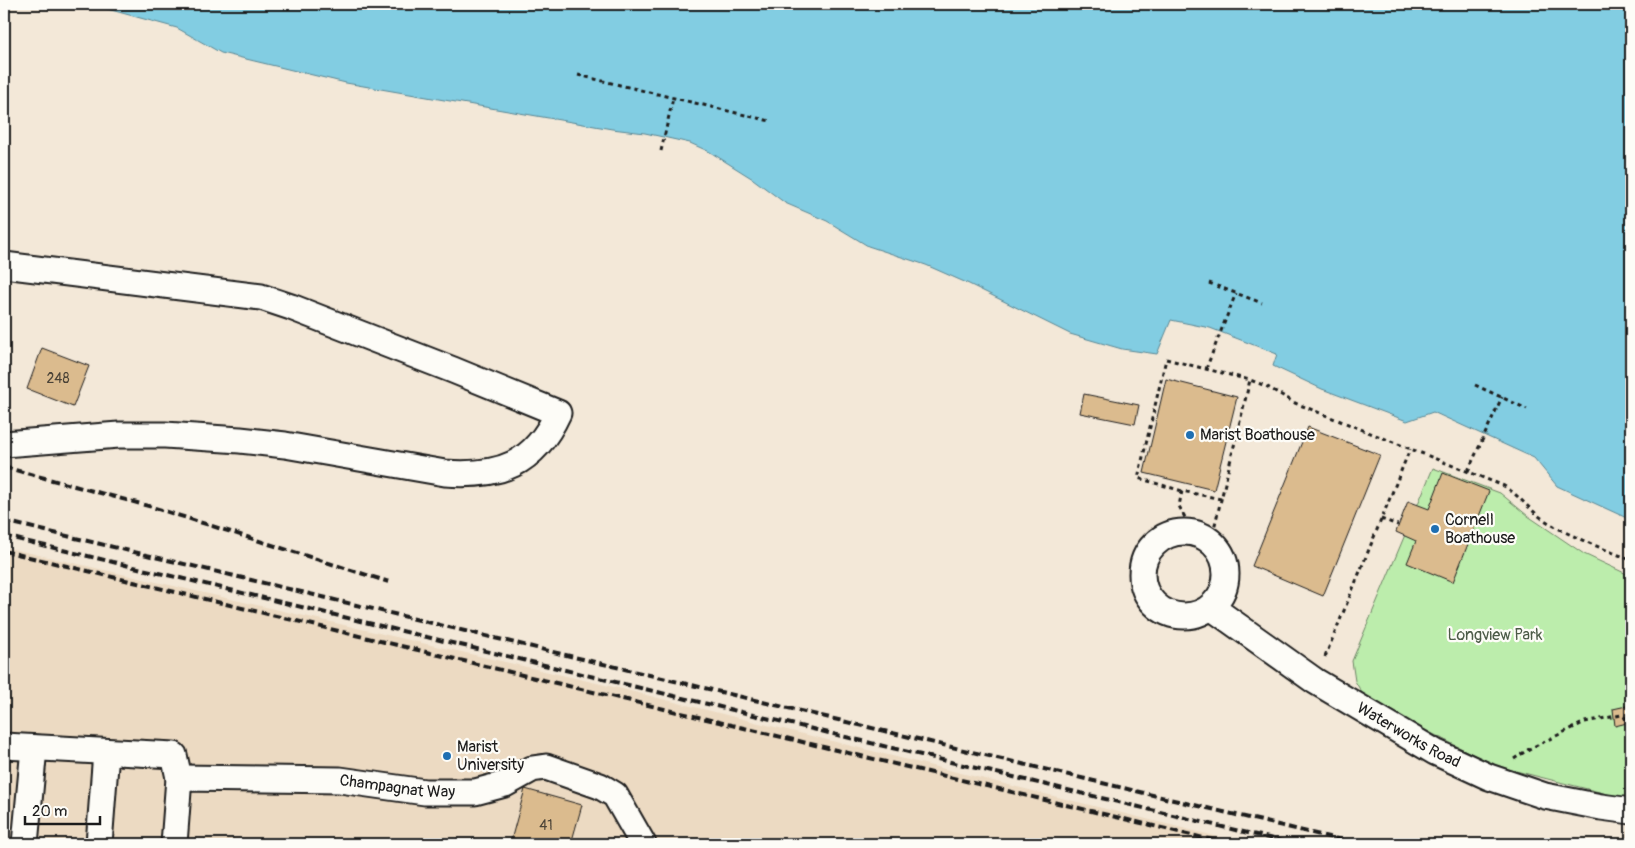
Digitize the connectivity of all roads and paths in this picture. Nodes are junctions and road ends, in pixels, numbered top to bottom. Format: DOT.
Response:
graph roads {
  1 [pos="578,75"];
  2 [pos="674,98"];
  3 [pos="770,121"];
  4 [pos="661,151"];
  5 [pos="4,266"];
  6 [pos="1209,283"];
  7 [pos="1236,293"];
  8 [pos="1262,303"];
  9 [pos="1206,369"];
  10 [pos="1250,380"];
  11 [pos="1475,384"];
  12 [pos="1502,397"];
  13 [pos="1528,409"];
  14 [pos="4,444"];
  15 [pos="1410,449"];
  16 [pos="1468,472"];
  17 [pos="1182,491"];
  18 [pos="1221,499"];
  19 [pos="1381,519"];
  20 [pos="1398,525"];
  21 [pos="1201,536"];
  22 [pos="1631,560"];
  23 [pos="1211,607"];
  24 [pos="1316,681"];
  25 [pos="1631,722"];
  26 [pos="4,746"];
  27 [pos="34,748"];
  28 [pos="106,752"];
  29 [pos="1490,777"];
  30 [pos="179,778"];
  31 [pos="1631,811"];
  32 [pos="25,844"];
  33 [pos="99,844"];
  34 [pos="174,844"];
  35 [pos="642,844"];
  1 -- 2 [label="path"];
  2 -- 3 [label="path"];
  2 -- 4 [label="path"];
  5 -- 14 [label="lane"];
  6 -- 7 [label="path"];
  7 -- 8 [label="path"];
  7 -- 9 [label="path"];
  9 -- 10 [label="path"];
  9 -- 17 [label="path"];
  10 -- 15 [label="path"];
  10 -- 18 [label="path"];
  11 -- 12 [label="path"];
  12 -- 13 [label="path"];
  12 -- 16 [label="path"];
  15 -- 16 [label="path"];
  15 -- 19 [label="path"];
  16 -- 22 [label="path"];
  17 -- 18 [label="path"];
  17 -- 21 [label="path"];
  18 -- 21 [label="path"];
  19 -- 20 [label="path"];
  19 -- 24 [label="path"];
  21 -- 23 [label="lane"];
  21 -- 23 [label="lane"];
  23 -- 24 [label="lane, Waterworks Road"];
  24 -- 29 [label="lane, Waterworks Road"];
  25 -- 29 [label="path"];
  26 -- 27 [label="lane"];
  27 -- 28 [label="lane"];
  27 -- 32 [label="lane"];
  28 -- 30 [label="lane"];
  28 -- 33 [label="lane"];
  29 -- 31 [label="lane, Waterworks Road"];
  30 -- 34 [label="lane"];
  30 -- 35 [label="lane, Champagnat Way"];
}
